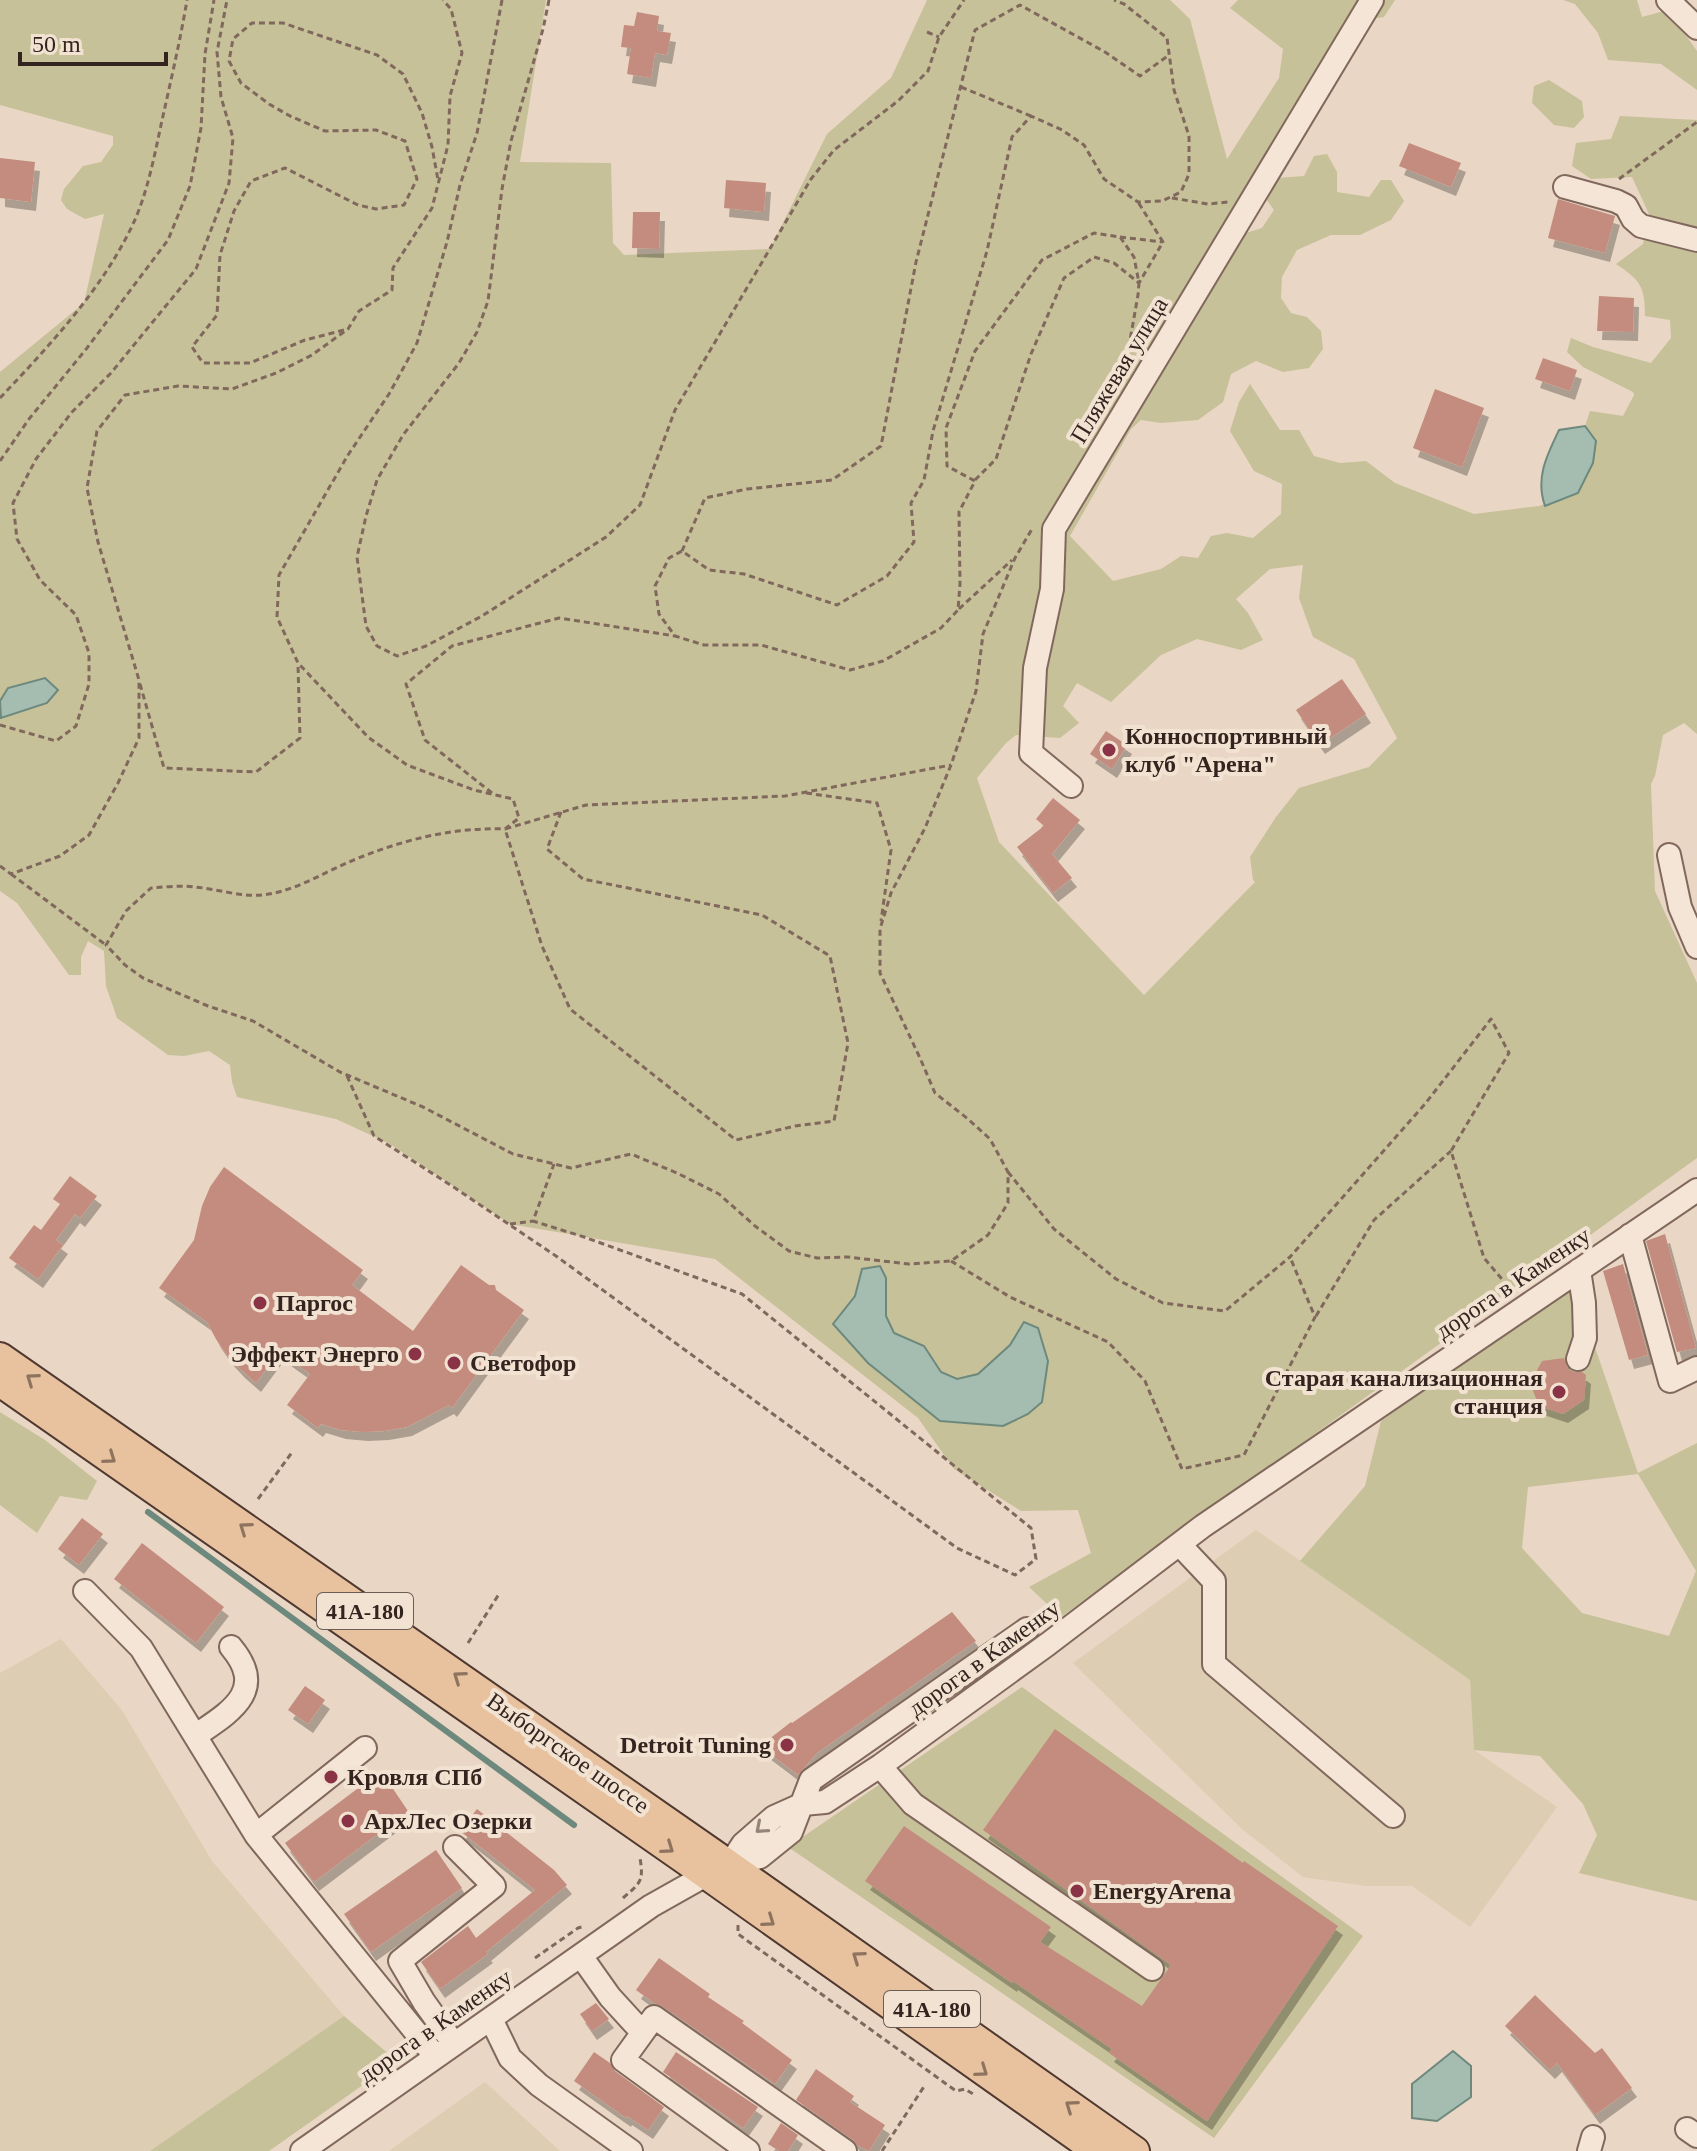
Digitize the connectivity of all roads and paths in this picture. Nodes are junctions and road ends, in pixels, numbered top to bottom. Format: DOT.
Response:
graph roads {
  1 [pos="187,0"];
  2 [pos="214,0"];
  3 [pos="227,0"];
  4 [pos="443,0"];
  5 [pos="502,0"];
  6 [pos="549,0"];
  7 [pos="964,0"];
  8 [pos="1114,0"];
  9 [pos="1372,0"];
  10 [pos="1668,0"];
  11 [pos="1697,28"];
  12 [pos="927,32"];
  13 [pos="939,37"];
  14 [pos="1169,55"];
  15 [pos="960,87"];
  16 [pos="1031,116"];
  17 [pos="1697,122"];
  18 [pos="439,183"];
  19 [pos="1565,187"];
  20 [pos="1597,196"];
  21 [pos="1169,198"];
  22 [pos="1252,200"];
  23 [pos="1138,202"];
  24 [pos="1120,237"];
  25 [pos="1697,240"];
  26 [pos="1163,242"];
  27 [pos="1139,283"];
  28 [pos="348,329"];
  29 [pos="0,398"];
  30 [pos="1094,419"];
  31 [pos="0,461"];
  32 [pos="975,481"];
  33 [pos="1037,521"];
  34 [pos="682,551"];
  35 [pos="1015,558"];
  36 [pos="958,610"];
  37 [pos="675,636"];
  38 [pos="298,663"];
  39 [pos="139,680"];
  40 [pos="0,725"];
  41 [pos="951,765"];
  42 [pos="1071,786"];
  43 [pos="802,792"];
  44 [pos="494,795"];
  45 [pos="561,812"];
  46 [pos="505,829"];
  47 [pos="1669,855"];
  48 [pos="0,866"];
  49 [pos="11,874"];
  50 [pos="880,929"];
  51 [pos="106,945"];
  52 [pos="1697,947"];
  53 [pos="347,1075"];
  54 [pos="1451,1151"];
  55 [pos="554,1164"];
  56 [pos="1008,1172"];
  57 [pos="1697,1190"];
  58 [pos="533,1221"];
  59 [pos="510,1224"];
  60 [pos="1630,1235"];
  61 [pos="1290,1257"];
  62 [pos="951,1261"];
  63 [pos="1579,1270"];
  64 [pos="1525,1307"];
  65 [pos="1315,1317"];
  66 [pos="0,1357"];
  67 [pos="1578,1359"];
  68 [pos="1697,1368"];
  69 [pos="0,1382"];
  70 [pos="293,1451"];
  71 [pos="258,1499"];
  72 [pos="1180,1545"];
  73 [pos="85,1591"];
  74 [pos="499,1594"];
  75 [pos="1027,1629"];
  76 [pos="468,1643"];
  77 [pos="231,1647"];
  78 [pos="195,1736"];
  79 [pos="365,1748"];
  80 [pos="880,1766"];
  81 [pos="803,1804"];
  82 [pos="1393,1816"];
  83 [pos="256,1835"];
  84 [pos="455,1847"];
  85 [pos="640,1859"];
  86 [pos="718,1870"];
  87 [pos="619,1902"];
  88 [pos="737,1918"];
  89 [pos="587,1925"];
  90 [pos="581,1956"];
  91 [pos="535,1958"];
  92 [pos="1152,1969"];
  93 [pos="491,2019"];
  94 [pos="642,2032"];
  95 [pos="445,2051"];
  96 [pos="925,2085"];
  97 [pos="974,2095"];
  98 [pos="302,2151"];
  99 [pos="631,2151"];
  100 [pos="748,2151"];
  101 [pos="845,2151"];
  102 [pos="882,2151"];
  103 [pos="1097,2151"];
  104 [pos="1135,2151"];
  1 -- 29 [label="path"];
  2 -- 31 [label="path"];
  3 -- 40 [label="path"];
  4 -- 18 [label="path"];
  5 -- 38 [label="path"];
  6 -- 13 [label="path"];
  7 -- 13 [label="path"];
  8 -- 14 [label="path"];
  9 -- 22 [label="street, Пляжевая улица"];
  10 -- 11 [label="street"];
  12 -- 13 [label="path"];
  14 -- 15 [label="path"];
  14 -- 21 [label="path"];
  15 -- 16 [label="path"];
  15 -- 34 [label="path"];
  16 -- 23 [label="path"];
  16 -- 34 [label="path"];
  17 -- 20 [label="path"];
  18 -- 28 [label="path"];
  18 -- 28 [label="path"];
  19 -- 20 [label="street"];
  20 -- 25 [label="street"];
  21 -- 22 [label="path"];
  21 -- 23 [label="path"];
  22 -- 42 [label="street, Пляжевая улица"];
  23 -- 26 [label="path"];
  24 -- 26 [label="path"];
  24 -- 27 [label="path"];
  24 -- 32 [label="path"];
  26 -- 27 [label="path"];
  27 -- 30 [label="path"];
  27 -- 32 [label="path"];
  28 -- 39 [label="path"];
  32 -- 36 [label="path"];
  33 -- 35 [label="path"];
  34 -- 37 [label="path"];
  35 -- 36 [label="path"];
  35 -- 41 [label="path"];
  36 -- 37 [label="path"];
  37 -- 44 [label="path"];
  38 -- 39 [label="path"];
  38 -- 44 [label="path"];
  39 -- 49 [label="path"];
  41 -- 43 [label="path"];
  41 -- 50 [label="path"];
  43 -- 45 [label="path"];
  43 -- 50 [label="path"];
  44 -- 46 [label="path"];
  45 -- 46 [label="path"];
  45 -- 46 [label="path"];
  46 -- 51 [label="path"];
  47 -- 52 [label="street"];
  48 -- 49 [label="path"];
  49 -- 51 [label="path"];
  50 -- 56 [label="path"];
  51 -- 53 [label="path"];
  53 -- 55 [label="path"];
  53 -- 59 [label="path"];
  54 -- 61 [label="path"];
  54 -- 64 [label="path"];
  54 -- 65 [label="path"];
  55 -- 58 [label="path"];
  55 -- 62 [label="path"];
  56 -- 61 [label="path"];
  56 -- 62 [label="path"];
  57 -- 60 [label="street, дорога в Каменку"];
  58 -- 59 [label="path"];
  58 -- 59 [label="path"];
  60 -- 63 [label="street, дорога в Каменку"];
  60 -- 68 [label="street"];
  61 -- 65 [label="path"];
  62 -- 65 [label="path"];
  63 -- 64 [label="street, дорога в Каменку"];
  63 -- 67 [label="street"];
  64 -- 72 [label="street, дорога в Каменку"];
  86 -- 66 [label="main road, Выборгское шоссе / 41А-180, one-way"];
  69 -- 86 [label="main road, Выборгское шоссе / 41А-180, one-way"];
  70 -- 71 [label="path"];
  72 -- 80 [label="street, дорога в Каменку"];
  72 -- 82 [label="street"];
  73 -- 78 [label="street"];
  74 -- 76 [label="path"];
  75 -- 81 [label="street"];
  77 -- 78 [label="street"];
  78 -- 83 [label="street"];
  79 -- 83 [label="street"];
  80 -- 81 [label="street, дорога в Каменку"];
  80 -- 92 [label="street"];
  81 -- 86 [label="street, дорога в Каменку"];
  83 -- 95 [label="street"];
  84 -- 95 [label="street"];
  85 -- 87 [label="path"];
  86 -- 90 [label="street, дорога в Каменку"];
  86 -- 103 [label="main road, Выборгское шоссе / 41А-180, one-way"];
  104 -- 86 [label="main road, Выборгское шоссе / 41А-180, one-way"];
  88 -- 97 [label="path"];
  89 -- 91 [label="path"];
  90 -- 93 [label="street, дорога в Каменку"];
  90 -- 94 [label="street"];
  93 -- 95 [label="street, дорога в Каменку"];
  93 -- 99 [label="street"];
  94 -- 100 [label="street"];
  94 -- 101 [label="street"];
  95 -- 98 [label="street, дорога в Каменку"];
  96 -- 102 [label="path"];
}
